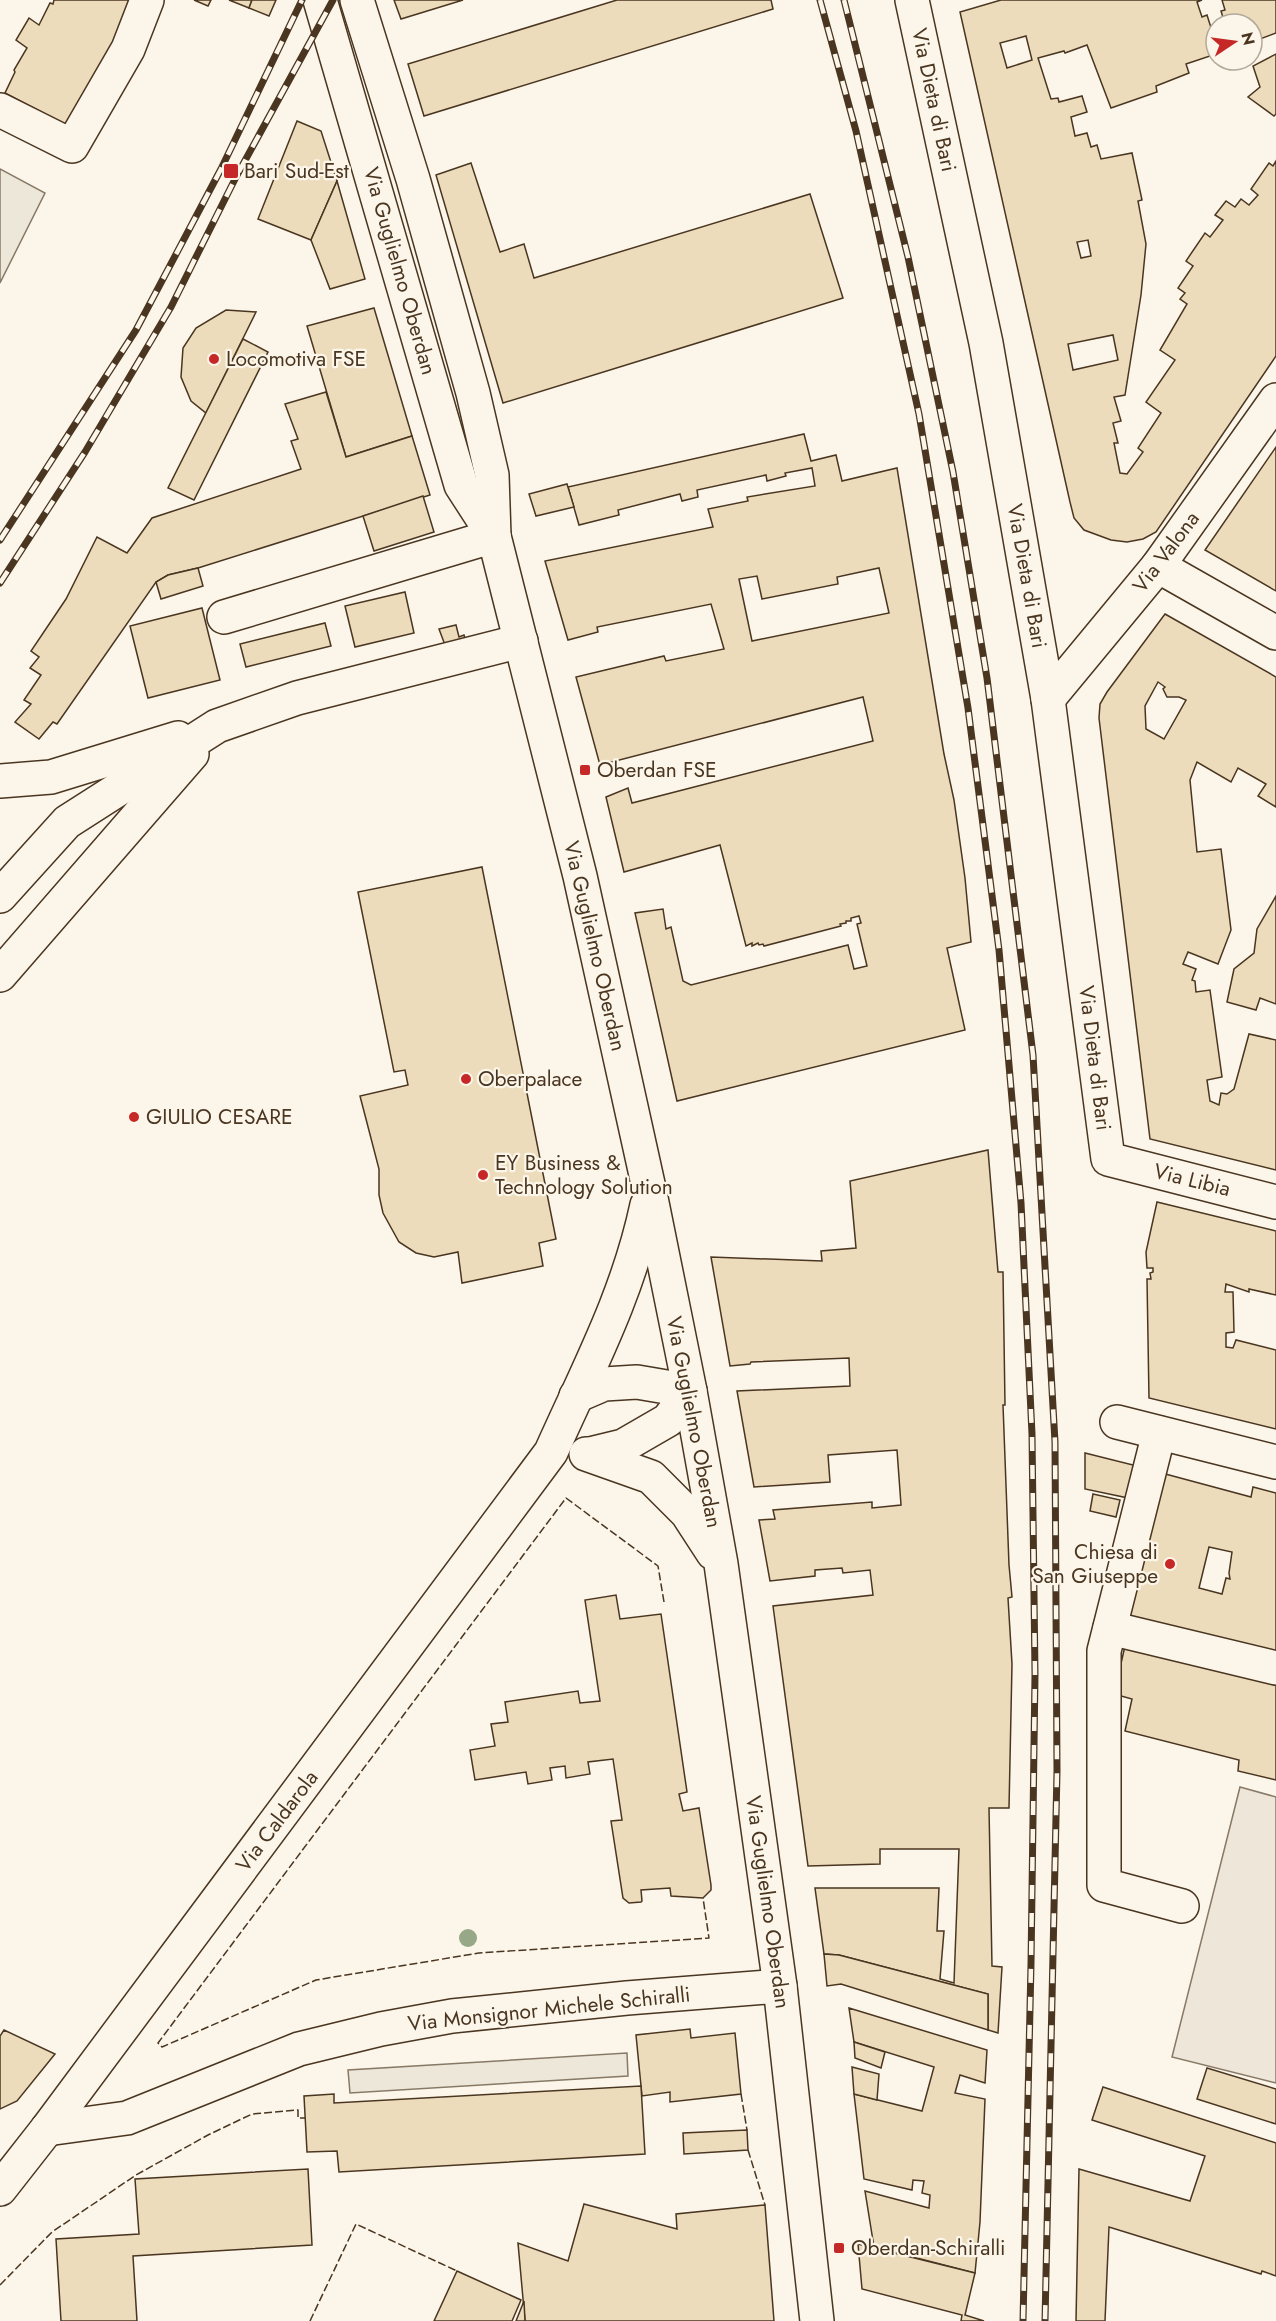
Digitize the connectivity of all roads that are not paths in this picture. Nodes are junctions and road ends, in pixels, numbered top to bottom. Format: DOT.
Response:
graph roads {
  1 [pos="147,0"];
  2 [pos="320,0"];
  3 [pos="357,0"];
  4 [pos="912,0"];
  5 [pos="0,110"];
  6 [pos="1276,400"];
  7 [pos="494,536"];
  8 [pos="1158,566"];
  9 [pos="224,617"];
  10 [pos="1276,633"];
  11 [pos="521,641"];
  12 [pos="1048,699"];
  13 [pos="217,726"];
  14 [pos="0,781"];
  15 [pos="0,896"];
  16 [pos="0,975"];
  17 [pos="1108,1158"];
  18 [pos="650,1192"];
  19 [pos="1276,1202"];
  20 [pos="690,1391"];
  21 [pos="576,1396"];
  22 [pos="1117,1422"];
  23 [pos="1160,1433"];
  24 [pos="551,1452"];
  25 [pos="590,1454"];
  26 [pos="1276,1462"];
  27 [pos="721,1564"];
  28 [pos="1110,1628"];
  29 [pos="1276,1668"];
  30 [pos="1182,1906"];
  31 [pos="780,1986"];
  32 [pos="47,2129"];
  33 [pos="0,2189"];
  34 [pos="817,2321"];
  1 -- 5 [label="main road"];
  2 -- 7 [label="main road, Via Guglielmo Oberdan"];
  3 -- 7 [label="main road, Via Guglielmo Oberdan"];
  4 -- 12 [label="main road, Via Dieta di Bari"];
  6 -- 8 [label="main road, Via Valona"];
  7 -- 9 [label="main road"];
  7 -- 11 [label="main road, Via Guglielmo Oberdan"];
  8 -- 10 [label="main road"];
  8 -- 12 [label="main road, Via Valona"];
  11 -- 13 [label="main road"];
  11 -- 18 [label="main road, Via Guglielmo Oberdan"];
  12 -- 17 [label="main road, Via Dieta di Bari"];
  13 -- 14 [label="main road"];
  13 -- 15 [label="main road"];
  13 -- 16 [label="main road"];
  17 -- 19 [label="main road, Via Libia"];
  18 -- 20 [label="main road, Via Guglielmo Oberdan"];
  18 -- 21 [label="main road, Via Caldarola"];
  20 -- 21 [label="main road"];
  20 -- 25 [label="main road"];
  20 -- 27 [label="main road, Via Guglielmo Oberdan"];
  21 -- 24 [label="main road, Via Caldarola"];
  22 -- 23 [label="main road"];
  23 -- 26 [label="main road"];
  23 -- 28 [label="main road"];
  24 -- 25 [label="main road"];
  24 -- 32 [label="main road, Via Caldarola"];
  25 -- 27 [label="main road"];
  27 -- 31 [label="main road, Via Guglielmo Oberdan"];
  28 -- 29 [label="main road"];
  28 -- 30 [label="main road"];
  31 -- 32 [label="main road, Via Monsignor Michele Schiralli"];
  31 -- 34 [label="main road, Via Guglielmo Oberdan"];
  32 -- 33 [label="main road, Via Caldarola"];
}
